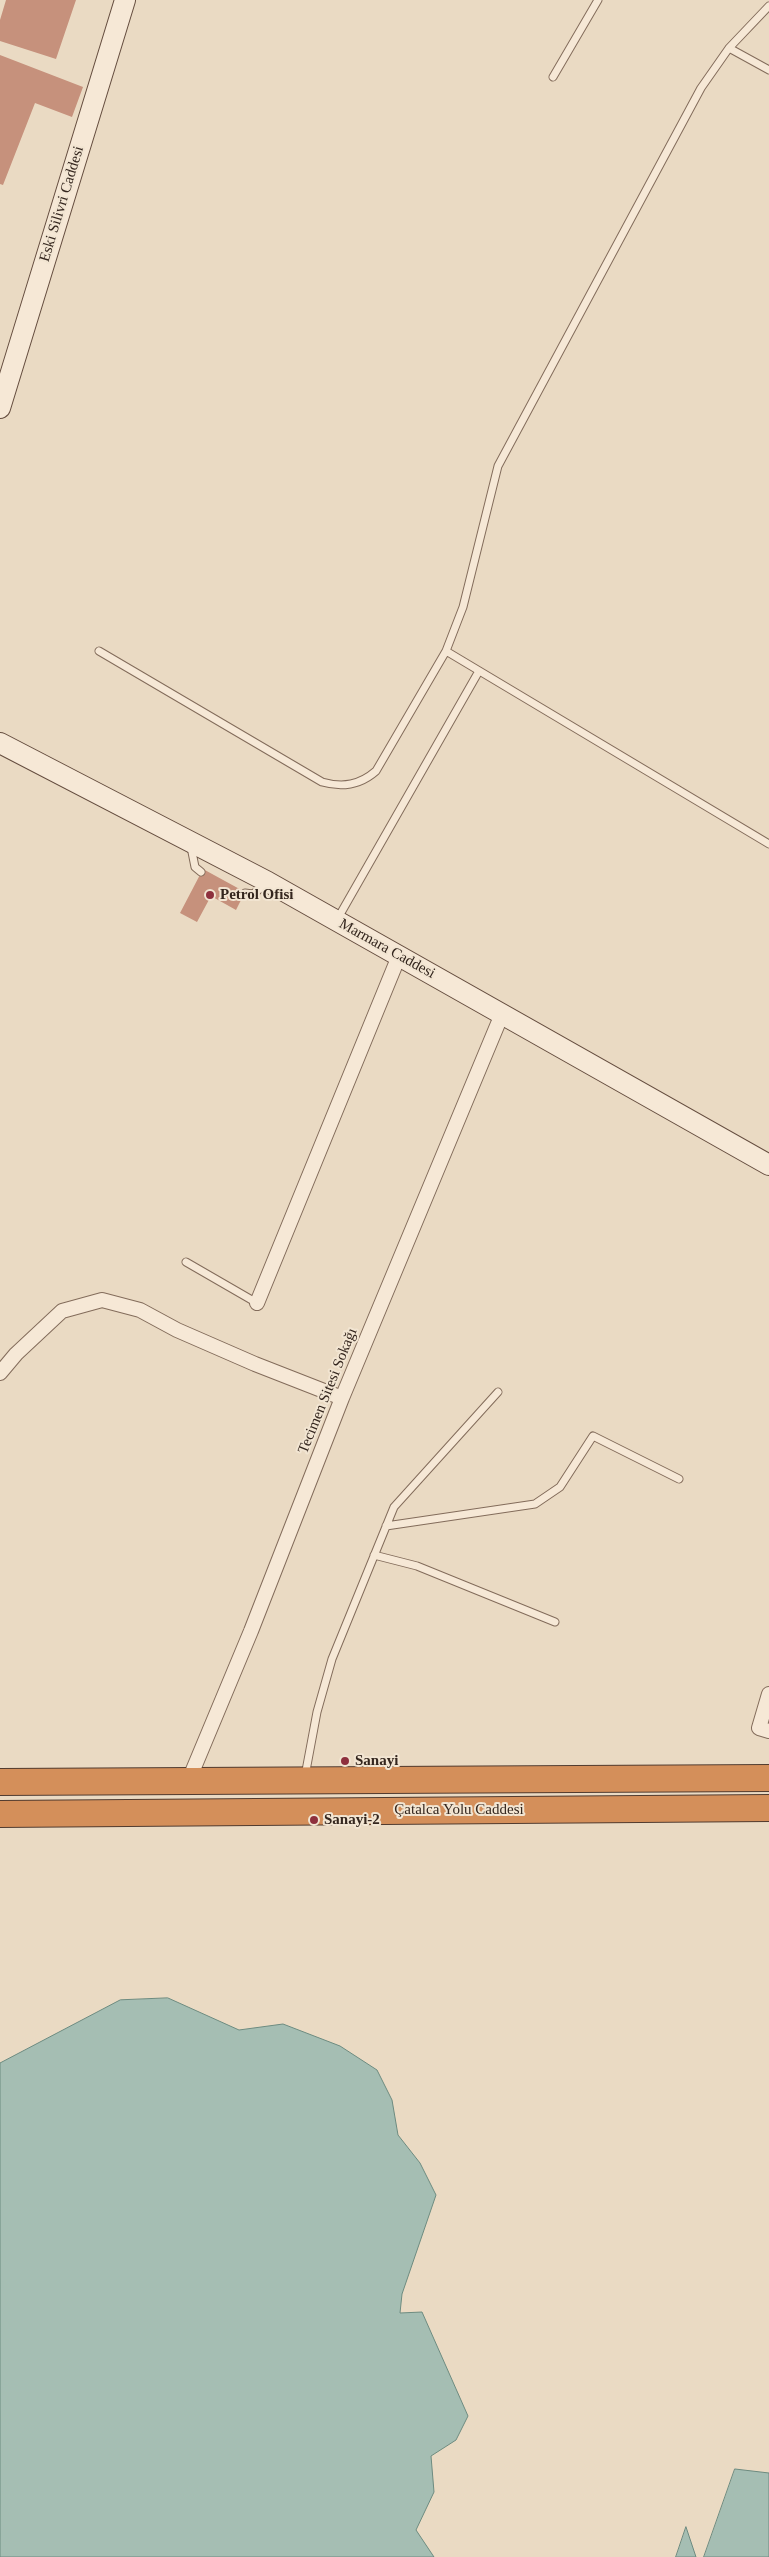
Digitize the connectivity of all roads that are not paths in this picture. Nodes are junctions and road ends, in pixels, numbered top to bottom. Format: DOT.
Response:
graph roads {
  1 [pos="125,0"];
  2 [pos="598,0"];
  3 [pos="769,6"];
  4 [pos="729,48"];
  5 [pos="769,70"];
  6 [pos="553,77"];
  7 [pos="0,408"];
  8 [pos="99,651"];
  9 [pos="446,651"];
  10 [pos="479,671"];
  11 [pos="0,743"];
  12 [pos="190,839"];
  13 [pos="769,844"];
  14 [pos="201,872"];
  15 [pos="268,882"];
  16 [pos="245,893"];
  17 [pos="337,921"];
  18 [pos="399,956"];
  19 [pos="502,1014"];
  20 [pos="769,1165"];
  21 [pos="186,1262"];
  22 [pos="257,1302"];
  23 [pos="0,1373"];
  24 [pos="498,1392"];
  25 [pos="342,1398"];
  26 [pos="679,1479"];
  27 [pos="386,1526"];
  28 [pos="374,1555"];
  29 [pos="555,1622"];
  30 [pos="769,1694"];
  31 [pos="769,1730"];
  32 [pos="769,1778"];
  33 [pos="304,1780"];
  34 [pos="0,1782"];
  35 [pos="188,1782"];
  36 [pos="769,1808"];
  37 [pos="0,1814"];
  1 -- 7 [label="main road, Eski Silivri Caddesi"];
  2 -- 6 [label="lane"];
  3 -- 4 [label="lane"];
  4 -- 5 [label="lane"];
  4 -- 9 [label="lane"];
  8 -- 9 [label="lane"];
  9 -- 10 [label="lane"];
  10 -- 13 [label="lane"];
  10 -- 17 [label="lane"];
  11 -- 12 [label="main road, Marmara Caddesi"];
  12 -- 14 [label="lane"];
  12 -- 15 [label="main road, Marmara Caddesi"];
  15 -- 16 [label="lane"];
  15 -- 17 [label="main road, Marmara Caddesi"];
  17 -- 18 [label="main road, Marmara Caddesi"];
  18 -- 19 [label="main road, Marmara Caddesi"];
  18 -- 22 [label="street"];
  19 -- 20 [label="main road, Marmara Caddesi"];
  19 -- 25 [label="street, Tecimen Sitesi Sokağı"];
  21 -- 22 [label="lane"];
  23 -- 25 [label="street"];
  24 -- 27 [label="lane"];
  25 -- 35 [label="street, Tecimen Sitesi Sokağı"];
  26 -- 27 [label="lane"];
  27 -- 28 [label="lane"];
  28 -- 29 [label="lane"];
  28 -- 33 [label="lane"];
  30 -- 31 [label="street"];
  32 -- 33 [label="highway, Çatalca Yolu Caddesi"];
  33 -- 35 [label="highway, Çatalca Yolu Caddesi"];
  34 -- 35 [label="highway, Çatalca Yolu Caddesi"];
  36 -- 37 [label="highway, Çatalca Yolu Caddesi"];
}
